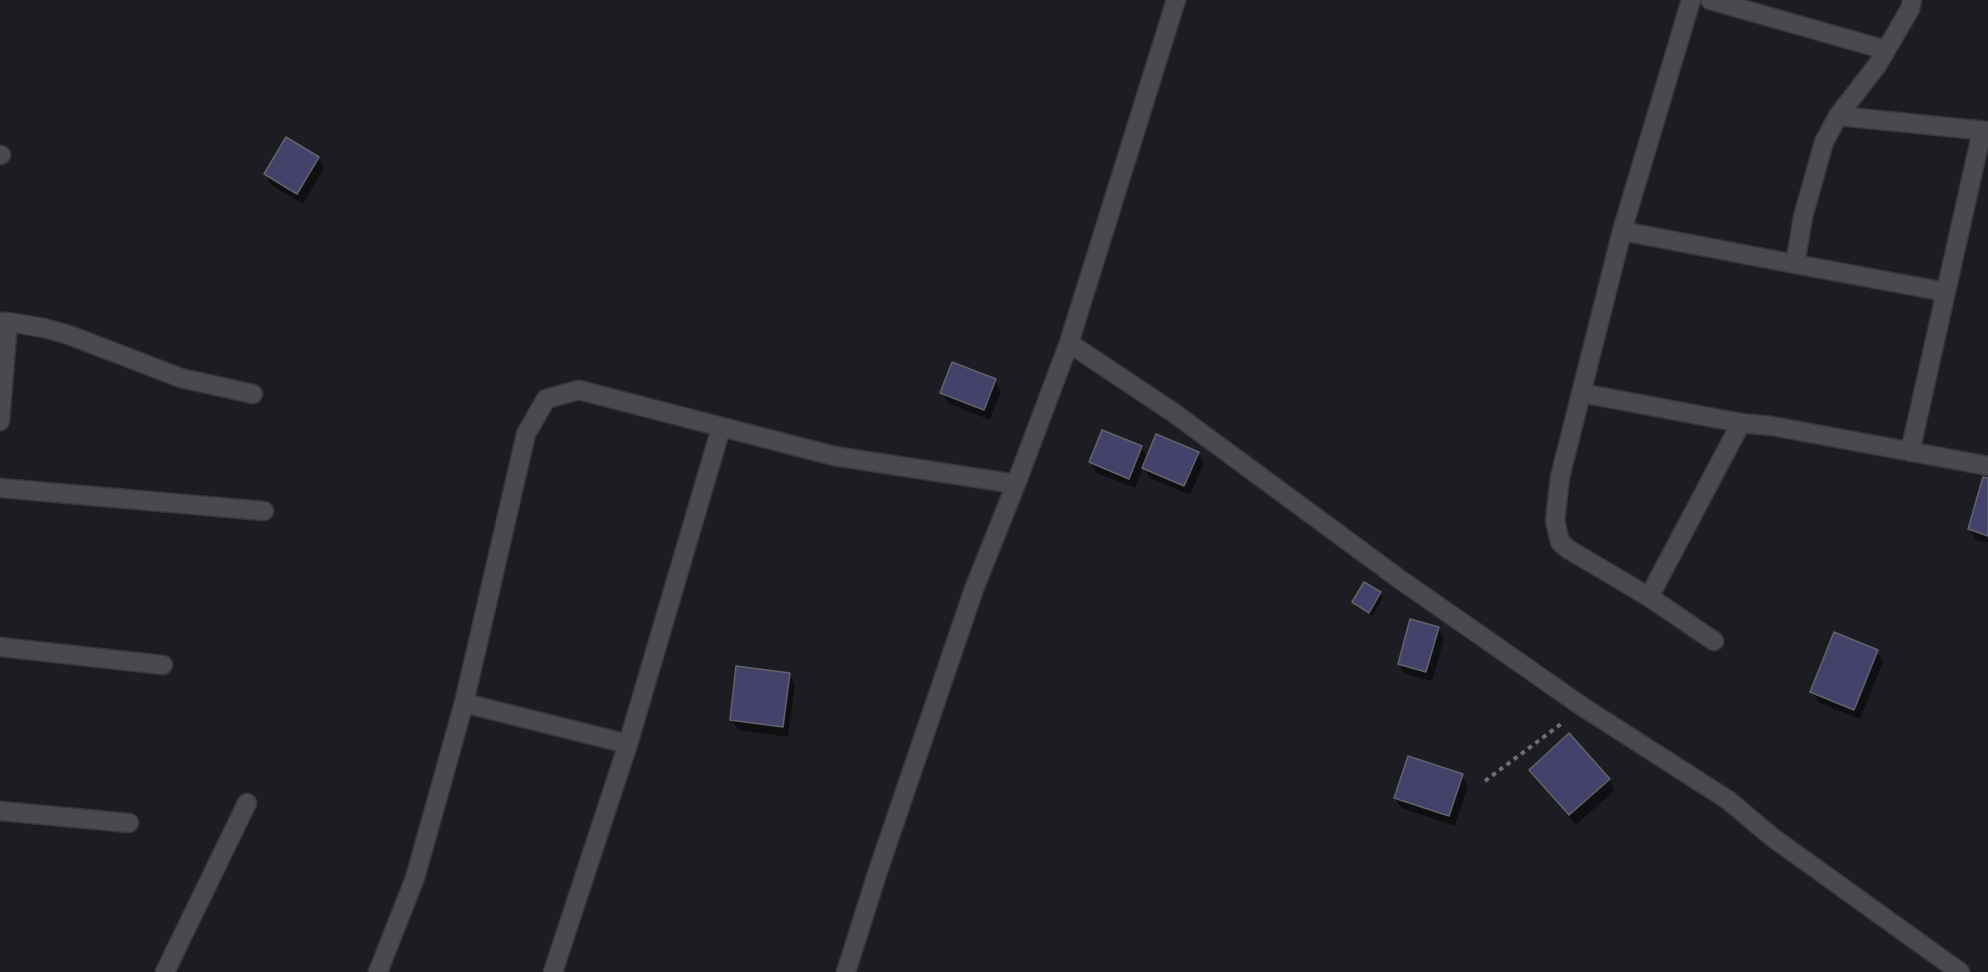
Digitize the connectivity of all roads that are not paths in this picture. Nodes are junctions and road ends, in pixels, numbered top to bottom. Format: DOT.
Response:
graph roads {
  1 [pos="1176,0"];
  2 [pos="1690,0"];
  3 [pos="1710,0"];
  4 [pos="1912,0"];
  5 [pos="1886,50"];
  6 [pos="1838,116"];
  7 [pos="1985,131"];
  8 [pos="1622,231"];
  9 [pos="1795,264"];
  10 [pos="1946,292"];
  11 [pos="4,322"];
  12 [pos="1069,343"];
  13 [pos="1581,393"];
  14 [pos="253,394"];
  15 [pos="0,421"];
  16 [pos="1741,423"];
  17 [pos="721,428"];
  18 [pos="1910,452"];
  19 [pos="1988,466"];
  20 [pos="1016,483"];
  21 [pos="0,488"];
  22 [pos="264,511"];
  23 [pos="1650,597"];
  24 [pos="1714,641"];
  25 [pos="0,647"];
  26 [pos="163,665"];
  27 [pos="464,703"];
  28 [pos="628,744"];
  29 [pos="247,802"];
  30 [pos="0,811"];
  31 [pos="129,823"];
  32 [pos="165,972"];
  33 [pos="378,972"];
  34 [pos="553,972"];
  35 [pos="846,972"];
  36 [pos="1960,972"];
  1 -- 12 [label="street"];
  2 -- 8 [label="street"];
  3 -- 5 [label="street"];
  4 -- 5 [label="street"];
  5 -- 6 [label="street"];
  6 -- 7 [label="street"];
  6 -- 9 [label="street"];
  7 -- 10 [label="street"];
  8 -- 9 [label="street"];
  8 -- 13 [label="street"];
  9 -- 10 [label="street"];
  10 -- 18 [label="street"];
  11 -- 14 [label="street"];
  11 -- 15 [label="street"];
  12 -- 20 [label="street"];
  12 -- 36 [label="street"];
  13 -- 16 [label="street"];
  13 -- 23 [label="street"];
  16 -- 18 [label="street"];
  16 -- 23 [label="street"];
  17 -- 20 [label="street"];
  17 -- 27 [label="street"];
  17 -- 28 [label="street"];
  18 -- 19 [label="street"];
  20 -- 35 [label="street"];
  21 -- 22 [label="street"];
  23 -- 24 [label="street"];
  25 -- 26 [label="street"];
  27 -- 28 [label="street"];
  27 -- 33 [label="street"];
  28 -- 34 [label="street"];
  29 -- 32 [label="street"];
  30 -- 31 [label="street"];
}
